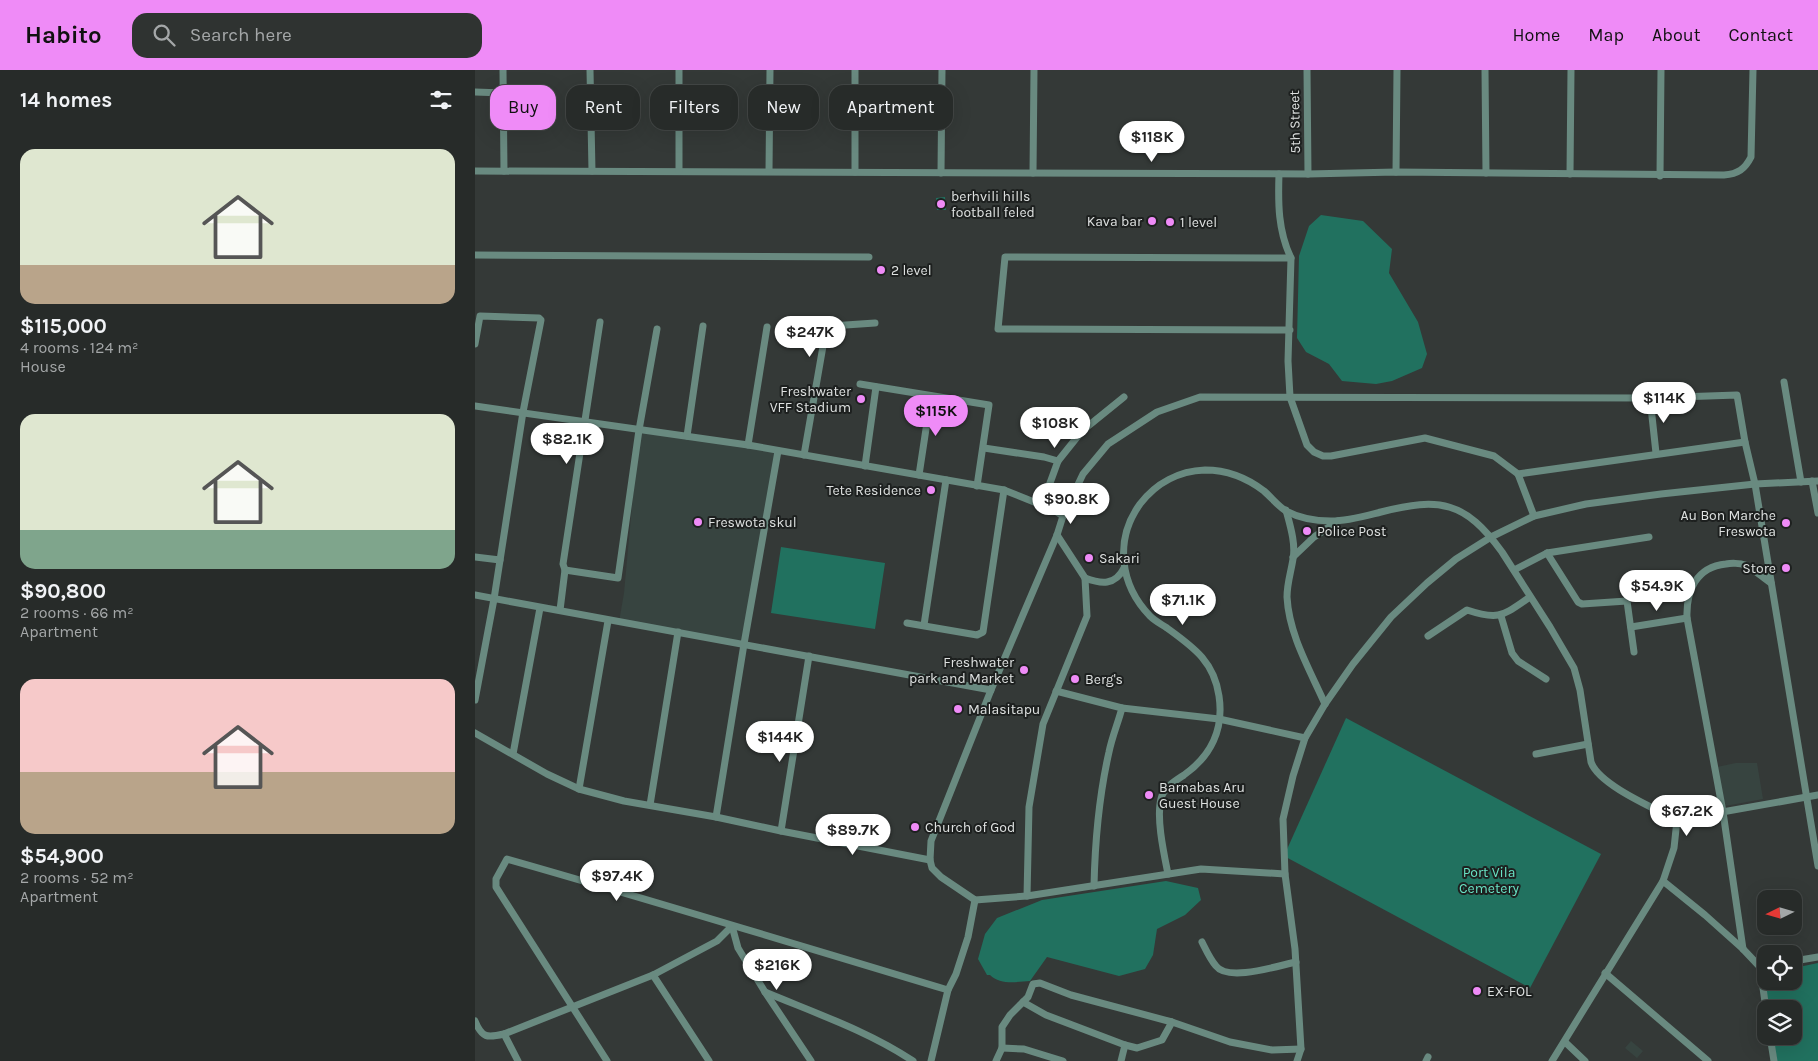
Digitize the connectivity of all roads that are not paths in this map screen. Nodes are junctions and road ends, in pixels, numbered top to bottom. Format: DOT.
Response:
graph roads {
  1 [pos="503,70"];
  2 [pos="590,70"];
  3 [pos="679,70"];
  4 [pos="770,70"];
  5 [pos="855,70"];
  6 [pos="942,70"];
  7 [pos="1034,70"];
  8 [pos="1307,70"];
  9 [pos="1397,70"];
  10 [pos="1485,70"];
  11 [pos="1571,70"];
  12 [pos="1661,70"];
  13 [pos="1753,70"];
  14 [pos="503,85"];
  15 [pos="475,92"];
  16 [pos="490,93"];
  17 [pos="503,130"];
  18 [pos="475,171"];
  19 [pos="504,171"];
  20 [pos="592,171"];
  21 [pos="679,171"];
  22 [pos="769,171"];
  23 [pos="855,172"];
  24 [pos="1396,172"];
  25 [pos="941,173"];
  26 [pos="1033,173"];
  27 [pos="1486,173"];
  28 [pos="1279,174"];
  29 [pos="1308,174"];
  30 [pos="1570,174"];
  31 [pos="1660,176"];
  32 [pos="475,255"];
  33 [pos="869,257"];
  34 [pos="1291,258"];
  35 [pos="600,322"];
  36 [pos="875,323"];
  37 [pos="703,326"];
  38 [pos="767,326"];
  39 [pos="657,329"];
  40 [pos="1290,330"];
  41 [pos="475,344"];
  42 [pos="1784,382"];
  43 [pos="860,384"];
  44 [pos="877,387"];
  45 [pos="931,396"];
  46 [pos="1124,397"];
  47 [pos="1290,397"];
  48 [pos="1650,398"];
  49 [pos="475,406"];
  50 [pos="523,412"];
  51 [pos="584,421"];
  52 [pos="639,430"];
  53 [pos="687,436"];
  54 [pos="1745,442"];
  55 [pos="748,445"];
  56 [pos="984,448"];
  57 [pos="778,450"];
  58 [pos="1656,453"];
  59 [pos="803,455"];
  60 [pos="1058,461"];
  61 [pos="865,466"];
  62 [pos="1518,474"];
  63 [pos="919,475"];
  64 [pos="946,480"];
  65 [pos="1815,481"];
  66 [pos="1801,482"];
  67 [pos="1755,484"];
  68 [pos="977,486"];
  69 [pos="1004,490"];
  70 [pos="1042,505"];
  71 [pos="1286,510"];
  72 [pos="1818,513"];
  73 [pos="1063,516"];
  74 [pos="1534,516"];
  75 [pos="1338,521"];
  76 [pos="1057,535"];
  77 [pos="1491,537"];
  78 [pos="1649,537"];
  79 [pos="1547,553"];
  80 [pos="475,557"];
  81 [pos="1293,557"];
  82 [pos="500,560"];
  83 [pos="1124,568"];
  84 [pos="565,570"];
  85 [pos="1514,570"];
  86 [pos="1085,578"];
  87 [pos="1771,583"];
  88 [pos="475,595"];
  89 [pos="1530,597"];
  90 [pos="494,599"];
  91 [pos="540,608"];
  92 [pos="560,610"];
  93 [pos="1501,616"];
  94 [pos="1687,618"];
  95 [pos="608,621"];
  96 [pos="907,623"];
  97 [pos="924,625"];
  98 [pos="1631,628"];
  99 [pos="678,632"];
  100 [pos="1428,636"];
  101 [pos="744,644"];
  102 [pos="1635,652"];
  103 [pos="809,656"];
  104 [pos="1546,679"];
  105 [pos="991,690"];
  106 [pos="1057,690"];
  107 [pos="475,700"];
  108 [pos="1325,704"];
  109 [pos="1122,708"];
  110 [pos="1219,719"];
  111 [pos="475,733"];
  112 [pos="1305,738"];
  113 [pos="1588,744"];
  114 [pos="513,754"];
  115 [pos="1536,754"];
  116 [pos="579,789"];
  117 [pos="1818,795"];
  118 [pos="1807,797"];
  119 [pos="650,805"];
  120 [pos="1723,812"];
  121 [pos="716,817"];
  122 [pos="1677,820"];
  123 [pos="781,831"];
  124 [pos="930,860"];
  125 [pos="1818,866"];
  126 [pos="1168,874"];
  127 [pos="1285,874"];
  128 [pos="1663,881"];
  129 [pos="1095,886"];
  130 [pos="1027,896"];
  131 [pos="975,900"];
  132 [pos="732,926"];
  133 [pos="1202,942"];
  134 [pos="1743,949"];
  135 [pos="1818,957"];
  136 [pos="1802,960"];
  137 [pos="1295,962"];
  138 [pos="1757,962"];
  139 [pos="1605,973"];
  140 [pos="653,975"];
  141 [pos="948,990"];
  142 [pos="765,992"];
  143 [pos="1023,1002"];
  144 [pos="572,1007"];
  145 [pos="475,1021"];
  146 [pos="1172,1022"];
  147 [pos="505,1034"];
  148 [pos="1565,1042"];
  149 [pos="1125,1045"];
  150 [pos="1771,1045"];
  151 [pos="1002,1048"];
  152 [pos="1301,1049"];
  153 [pos="518,1061"];
  154 [pos="607,1061"];
  155 [pos="709,1061"];
  156 [pos="811,1061"];
  157 [pos="913,1061"];
  158 [pos="931,1061"];
  159 [pos="996,1061"];
  160 [pos="1063,1061"];
  161 [pos="1121,1061"];
  162 [pos="1297,1061"];
  163 [pos="1552,1061"];
  164 [pos="1585,1061"];
  165 [pos="1708,1061"];
  166 [pos="1774,1061"];
  1 -- 14 [label="street"];
  2 -- 20 [label="street"];
  3 -- 21 [label="street"];
  4 -- 22 [label="street"];
  5 -- 23 [label="street"];
  6 -- 25 [label="street"];
  7 -- 26 [label="street"];
  8 -- 29 [label="street, 5th Street"];
  9 -- 24 [label="street"];
  10 -- 27 [label="street"];
  11 -- 30 [label="street"];
  12 -- 31 [label="street"];
  13 -- 31 [label="street"];
  15 -- 16 [label="street"];
  17 -- 19 [label="street"];
  18 -- 19 [label="street"];
  19 -- 20 [label="street"];
  20 -- 21 [label="street"];
  21 -- 22 [label="street"];
  22 -- 23 [label="street"];
  23 -- 25 [label="street"];
  24 -- 27 [label="street"];
  24 -- 29 [label="street"];
  25 -- 26 [label="street"];
  26 -- 28 [label="street"];
  27 -- 30 [label="street"];
  28 -- 29 [label="street"];
  28 -- 34 [label="street"];
  30 -- 31 [label="street"];
  32 -- 33 [label="street"];
  34 -- 40 [label="street"];
  34 -- 40 [label="street"];
  35 -- 51 [label="street"];
  36 -- 59 [label="street"];
  37 -- 53 [label="street"];
  38 -- 55 [label="street"];
  39 -- 52 [label="street"];
  40 -- 47 [label="street"];
  41 -- 50 [label="street"];
  42 -- 66 [label="street"];
  43 -- 44 [label="street"];
  44 -- 45 [label="street"];
  44 -- 61 [label="street"];
  45 -- 56 [label="street"];
  45 -- 63 [label="street"];
  46 -- 60 [label="street"];
  47 -- 48 [label="street"];
  47 -- 62 [label="street"];
  47 -- 73 [label="street"];
  48 -- 54 [label="street"];
  48 -- 58 [label="street"];
  49 -- 50 [label="street"];
  50 -- 51 [label="street"];
  50 -- 82 [label="street"];
  51 -- 52 [label="street"];
  51 -- 84 [label="street"];
  52 -- 53 [label="street"];
  52 -- 84 [label="street"];
  53 -- 55 [label="street"];
  54 -- 58 [label="street"];
  54 -- 67 [label="street"];
  55 -- 57 [label="street"];
  56 -- 60 [label="street"];
  56 -- 68 [label="street"];
  57 -- 59 [label="street"];
  57 -- 101 [label="street"];
  58 -- 62 [label="street"];
  59 -- 61 [label="street"];
  60 -- 70 [label="street"];
  61 -- 63 [label="street"];
  62 -- 74 [label="street"];
  63 -- 64 [label="street"];
  64 -- 68 [label="street"];
  64 -- 97 [label="street"];
  65 -- 66 [label="street"];
  65 -- 72 [label="street"];
  66 -- 67 [label="street"];
  67 -- 74 [label="street"];
  67 -- 87 [label="street"];
  68 -- 69 [label="street"];
  69 -- 70 [label="street"];
  69 -- 97 [label="street"];
  70 -- 73 [label="street"];
  71 -- 75 [label="street"];
  71 -- 81 [label="street"];
  71 -- 83 [label="street"];
  73 -- 76 [label="street"];
  74 -- 77 [label="street"];
  75 -- 77 [label="street"];
  75 -- 81 [label="street"];
  76 -- 86 [label="street"];
  76 -- 105 [label="street"];
  77 -- 85 [label="street"];
  77 -- 108 [label="street"];
  78 -- 79 [label="street"];
  79 -- 85 [label="street"];
  79 -- 98 [label="street"];
  80 -- 82 [label="street"];
  81 -- 108 [label="street"];
  82 -- 90 [label="street"];
  83 -- 86 [label="street"];
  83 -- 110 [label="street"];
  84 -- 92 [label="street"];
  85 -- 89 [label="street"];
  86 -- 106 [label="street"];
  87 -- 94 [label="street"];
  87 -- 118 [label="street"];
  88 -- 90 [label="street"];
  89 -- 93 [label="street"];
  89 -- 113 [label="street"];
  90 -- 91 [label="street"];
  90 -- 107 [label="street"];
  91 -- 92 [label="street"];
  91 -- 114 [label="street"];
  92 -- 95 [label="street"];
  93 -- 100 [label="street"];
  93 -- 104 [label="street"];
  94 -- 98 [label="street"];
  94 -- 120 [label="street"];
  95 -- 99 [label="street"];
  95 -- 116 [label="street"];
  96 -- 97 [label="street"];
  98 -- 102 [label="street"];
  99 -- 101 [label="street"];
  99 -- 119 [label="street"];
  101 -- 103 [label="street"];
  101 -- 121 [label="street"];
  103 -- 105 [label="street"];
  103 -- 123 [label="street"];
  105 -- 124 [label="street"];
  106 -- 109 [label="street"];
  106 -- 130 [label="street"];
  108 -- 112 [label="street"];
  109 -- 110 [label="street"];
  109 -- 129 [label="street"];
  110 -- 112 [label="street"];
  110 -- 126 [label="street"];
  111 -- 114 [label="street"];
  112 -- 127 [label="street"];
  113 -- 115 [label="street"];
  113 -- 122 [label="street"];
  114 -- 116 [label="street"];
  116 -- 119 [label="street"];
  117 -- 118 [label="street"];
  118 -- 120 [label="street"];
  118 -- 125 [label="street"];
  119 -- 121 [label="street"];
  120 -- 122 [label="street"];
  120 -- 134 [label="street"];
  121 -- 123 [label="street"];
  122 -- 128 [label="street"];
  123 -- 124 [label="street"];
  124 -- 131 [label="street"];
  126 -- 127 [label="street"];
  126 -- 129 [label="street"];
  127 -- 137 [label="street"];
  128 -- 134 [label="street"];
  128 -- 139 [label="street"];
  129 -- 130 [label="street"];
  130 -- 131 [label="street"];
  131 -- 141 [label="street"];
  132 -- 140 [label="street"];
  132 -- 141 [label="street"];
  132 -- 142 [label="street"];
  132 -- 144 [label="street"];
  133 -- 137 [label="street"];
  134 -- 138 [label="street"];
  135 -- 136 [label="street"];
  137 -- 152 [label="street"];
  139 -- 148 [label="street"];
  139 -- 165 [label="street"];
  140 -- 144 [label="street"];
  140 -- 155 [label="street"];
  141 -- 158 [label="street"];
  142 -- 156 [label="street"];
  142 -- 157 [label="street"];
  143 -- 146 [label="street"];
  143 -- 149 [label="street"];
  143 -- 151 [label="street"];
  144 -- 147 [label="street"];
  144 -- 154 [label="street"];
  145 -- 147 [label="street"];
  146 -- 149 [label="street"];
  146 -- 152 [label="street"];
  147 -- 153 [label="street"];
  148 -- 163 [label="street"];
  148 -- 164 [label="street"];
  149 -- 161 [label="street"];
  150 -- 166 [label="street"];
  151 -- 159 [label="street"];
  151 -- 160 [label="street"];
  152 -- 162 [label="street"];
}
